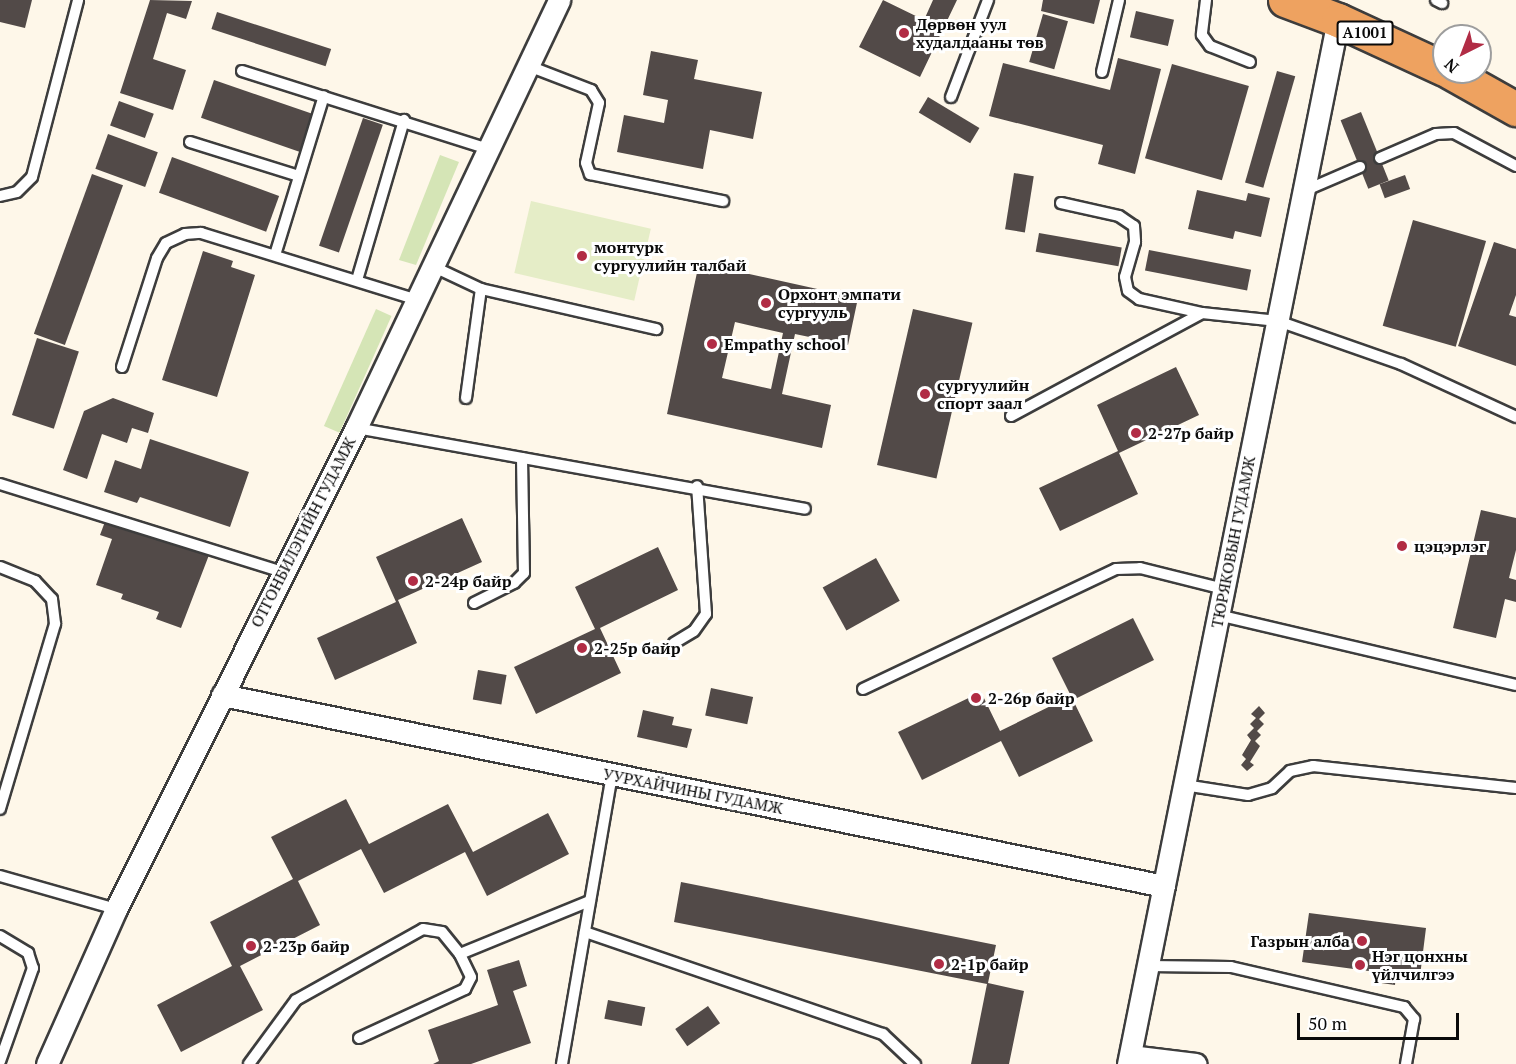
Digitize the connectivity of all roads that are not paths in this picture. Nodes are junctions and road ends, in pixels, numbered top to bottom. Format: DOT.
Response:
graph roads {
  1 [pos="78,0"];
  2 [pos="559,0"];
  3 [pos="988,0"];
  4 [pos="1119,0"];
  5 [pos="1206,0"];
  6 [pos="1290,1"];
  7 [pos="1338,20"];
  8 [pos="1250,62"];
  9 [pos="1432,63"];
  10 [pos="526,65"];
  11 [pos="242,71"];
  12 [pos="1101,72"];
  13 [pos="1471,84"];
  14 [pos="324,96"];
  15 [pos="951,97"];
  16 [pos="1516,109"];
  17 [pos="404,120"];
  18 [pos="190,142"];
  19 [pos="485,148"];
  20 [pos="1380,158"];
  21 [pos="1516,166"];
  22 [pos="1360,167"];
  23 [pos="299,176"];
  24 [pos="1304,191"];
  25 [pos="0,196"];
  26 [pos="723,201"];
  27 [pos="1061,203"];
  28 [pos="274,255"];
  29 [pos="432,266"];
  30 [pos="357,279"];
  31 [pos="481,289"];
  32 [pos="417,300"];
  33 [pos="1202,313"];
  34 [pos="1278,321"];
  35 [pos="656,329"];
  36 [pos="122,367"];
  37 [pos="466,398"];
  38 [pos="1011,416"];
  39 [pos="1516,417"];
  40 [pos="356,428"];
  41 [pos="522,458"];
  42 [pos="0,484"];
  43 [pos="697,486"];
  44 [pos="805,509"];
  45 [pos="0,567"];
  46 [pos="283,572"];
  47 [pos="1224,589"];
  48 [pos="474,603"];
  49 [pos="1218,615"];
  50 [pos="674,643"];
  51 [pos="1516,685"];
  52 [pos="863,689"];
  53 [pos="222,695"];
  54 [pos="612,774"];
  55 [pos="1185,784"];
  56 [pos="1516,788"];
  57 [pos="0,809"];
  58 [pos="0,876"];
  59 [pos="1164,886"];
  60 [pos="590,901"];
  61 [pos="116,909"];
  62 [pos="585,932"];
  63 [pos="0,936"];
  64 [pos="460,954"];
  65 [pos="1148,966"];
  66 [pos="358,1038"];
  67 [pos="1129,1060"];
  68 [pos="0,1061"];
  69 [pos="47,1064"];
  70 [pos="249,1064"];
  71 [pos="562,1064"];
  72 [pos="915,1064"];
  73 [pos="1196,1064"];
  74 [pos="1406,1064"];
  1 -- 25 [label="lane"];
  2 -- 10 [label="street, ОТГОНБИЛЭГИЙН ГУДАМЖ"];
  3 -- 15 [label="lane"];
  4 -- 12 [label="lane"];
  5 -- 8 [label="lane"];
  6 -- 7 [label="highway, A1001"];
  7 -- 9 [label="highway, A1001"];
  7 -- 24 [label="street, ТЮРЯКОВЫН ГУДАМЖ"];
  10 -- 19 [label="street, ОТГОНБИЛЭГИЙН ГУДАМЖ"];
  10 -- 26 [label="lane"];
  11 -- 14 [label="lane"];
  13 -- 16 [label="highway"];
  14 -- 17 [label="lane"];
  14 -- 23 [label="lane"];
  17 -- 19 [label="lane"];
  17 -- 30 [label="lane"];
  18 -- 23 [label="lane"];
  19 -- 29 [label="street, ОТГОНБИЛЭГИЙН ГУДАМЖ"];
  20 -- 21 [label="lane"];
  22 -- 24 [label="lane"];
  23 -- 28 [label="lane"];
  24 -- 34 [label="street, ТЮРЯКОВЫН ГУДАМЖ"];
  27 -- 33 [label="lane"];
  28 -- 30 [label="lane"];
  28 -- 36 [label="lane"];
  29 -- 31 [label="lane"];
  29 -- 32 [label="street, ОТГОНБИЛЭГИЙН ГУДАМЖ"];
  30 -- 32 [label="lane"];
  31 -- 35 [label="lane"];
  31 -- 37 [label="lane"];
  32 -- 40 [label="street, ОТГОНБИЛЭГИЙН ГУДАМЖ"];
  33 -- 34 [label="lane"];
  33 -- 38 [label="lane"];
  34 -- 39 [label="lane"];
  34 -- 47 [label="street, ТЮРЯКОВЫН ГУДАМЖ"];
  40 -- 41 [label="lane"];
  40 -- 46 [label="street, ОТГОНБИЛЭГИЙН ГУДАМЖ"];
  41 -- 43 [label="lane"];
  41 -- 48 [label="lane"];
  42 -- 46 [label="lane"];
  43 -- 44 [label="lane"];
  43 -- 50 [label="lane"];
  45 -- 57 [label="lane"];
  46 -- 53 [label="street, ОТГОНБИЛЭГИЙН ГУДАМЖ"];
  47 -- 49 [label="street, ТЮРЯКОВЫН ГУДАМЖ"];
  47 -- 52 [label="lane"];
  49 -- 51 [label="lane"];
  49 -- 55 [label="street, ТЮРЯКОВЫН ГУДАМЖ"];
  53 -- 54 [label="street, УУРХАЙЧИНЫ ГУДАМЖ"];
  53 -- 61 [label="street, ОТГОНБИЛЭГИЙН ГУДАМЖ"];
  54 -- 59 [label="street, УУРХАЙЧИНЫ ГУДАМЖ"];
  54 -- 60 [label="lane"];
  55 -- 56 [label="lane"];
  55 -- 59 [label="street, ТЮРЯКОВЫН ГУДАМЖ"];
  58 -- 61 [label="lane"];
  59 -- 65 [label="street, ТЮРЯКОВЫН ГУДАМЖ"];
  60 -- 62 [label="lane"];
  60 -- 64 [label="lane"];
  61 -- 69 [label="street, ОТГОНБИЛЭГИЙН ГУДАМЖ"];
  62 -- 71 [label="lane"];
  62 -- 72 [label="lane"];
  63 -- 68 [label="lane"];
  64 -- 66 [label="lane"];
  64 -- 70 [label="lane"];
  65 -- 67 [label="street, ТЮРЯКОВЫН ГУДАМЖ"];
  65 -- 74 [label="lane"];
  67 -- 73 [label="street"];
}
